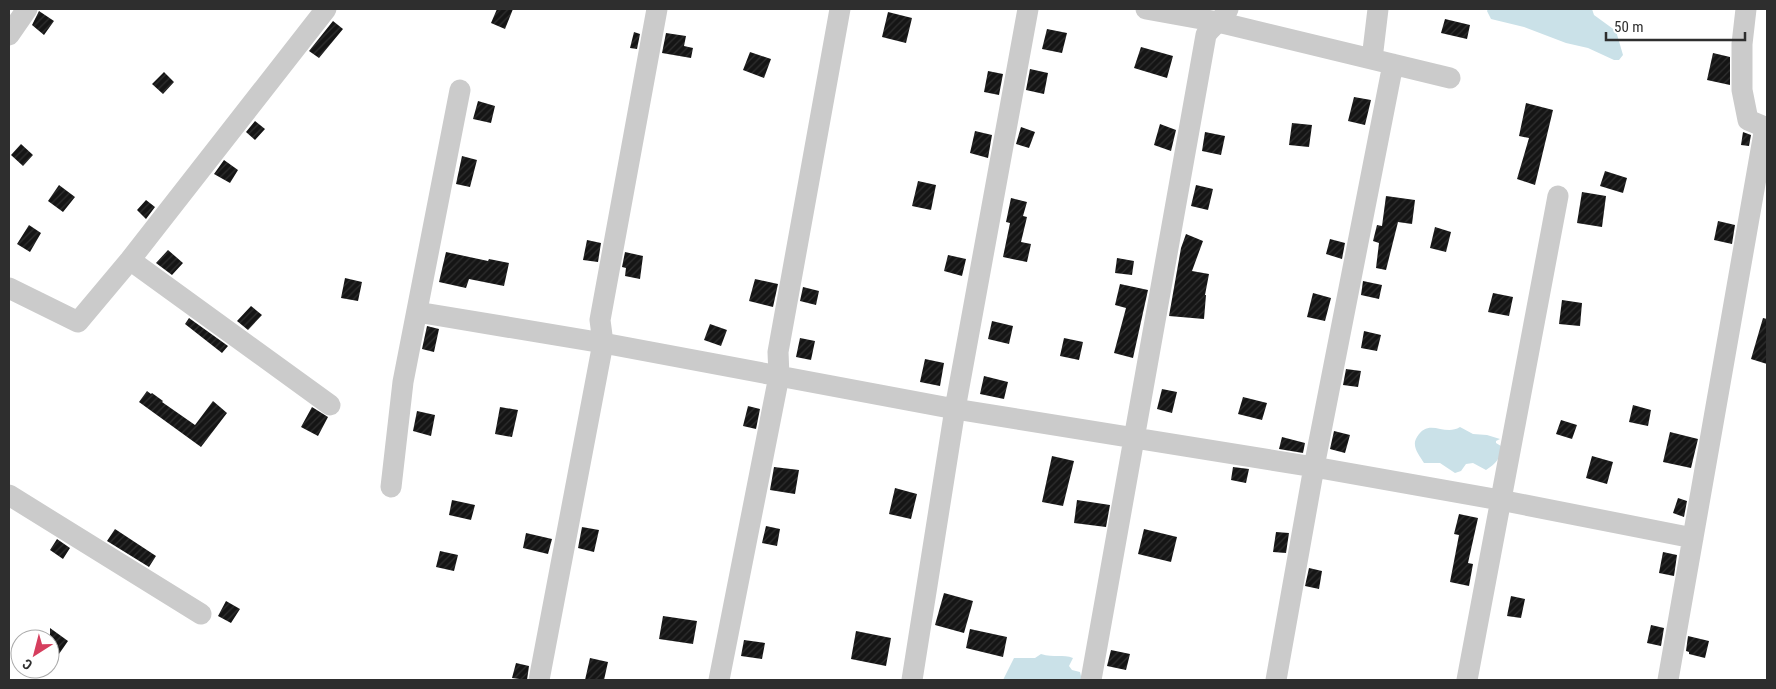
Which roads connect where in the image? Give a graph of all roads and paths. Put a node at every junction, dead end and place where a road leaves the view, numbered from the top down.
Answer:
1 (27, 9) edge
2 (326, 9) edge
3 (656, 9) edge
4 (840, 9) edge
5 (1028, 9) edge
6 (1146, 9) edge
7 (1378, 9) edge
8 (1746, 9) edge
9 (1223, 16) edge
10 (9, 34) edge
11 (1372, 59) junction
12 (1393, 64) junction
13 (1450, 78) dead end
14 (460, 90) dead end
15 (1766, 127) edge
16 (1558, 196) dead end
17 (130, 260) junction
18 (9, 288) edge
19 (417, 312) junction
20 (603, 343) junction
21 (779, 376) junction
22 (330, 405) dead end
23 (955, 408) junction
24 (1133, 437) junction
25 (1314, 467) junction
26 (391, 487) dead end
27 (9, 495) edge
28 (1500, 500) junction
29 (1693, 538) junction
30 (201, 614) dead end
31 (540, 680) edge
32 (719, 680) edge
33 (912, 680) edge
34 (1091, 680) edge
35 (1276, 680) edge
36 (1467, 680) edge
37 (1668, 680) edge

1 - 10 lane
2 - 17 lane
3 - 20 lane
4 - 21 lane
5 - 23 lane
6 - 9 lane
7 - 11 lane
8 - 15 lane
9 - 11 lane
9 - 24 lane
11 - 12 lane
12 - 13 lane
12 - 25 lane
14 - 19 lane
15 - 29 lane
16 - 28 lane
17 - 18 lane
17 - 22 lane
19 - 20 lane
19 - 26 lane
20 - 21 lane
20 - 31 lane
21 - 23 lane
21 - 32 lane
23 - 24 lane
23 - 33 lane
24 - 25 lane
24 - 34 lane
25 - 28 lane
25 - 35 lane
27 - 30 lane
28 - 29 lane
28 - 36 lane
29 - 37 lane

